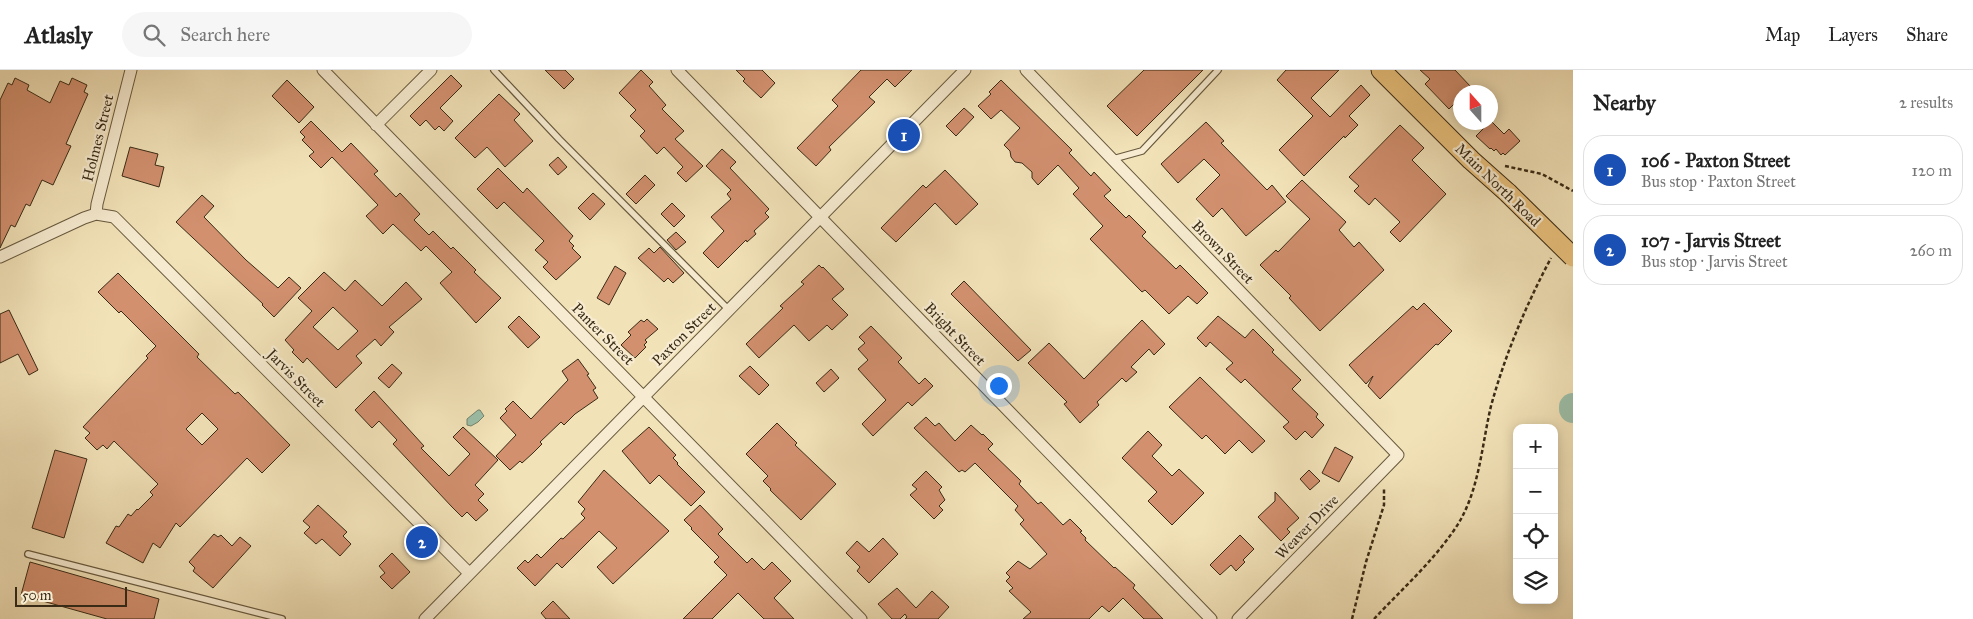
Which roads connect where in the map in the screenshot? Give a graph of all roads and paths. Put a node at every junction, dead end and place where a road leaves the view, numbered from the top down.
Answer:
1 (323, 70) edge
2 (431, 70) edge
3 (494, 70) edge
4 (677, 70) edge
5 (965, 70) edge
6 (1026, 70) edge
7 (1218, 70) edge
8 (1381, 70) edge
9 (127, 71) edge
10 (376, 125) junction
11 (1113, 160) junction
12 (1497, 165) dead end
13 (1573, 191) edge
14 (96, 214) junction
15 (821, 217) junction
16 (0, 256) edge
17 (1573, 257) edge
18 (1551, 258) dead end
19 (729, 310) junction
20 (644, 396) junction
21 (1398, 455) joint
22 (1380, 474) junction
23 (28, 554) dead end
24 (469, 573) junction
25 (282, 619) edge
26 (425, 619) edge
27 (860, 619) edge
28 (1211, 619) edge
29 (1238, 619) edge
30 (1352, 619) edge
31 (1374, 619) edge

1 - 10 street, Panter Street
2 - 10 street
3 - 19 lane
4 - 15 street, Bright Street
5 - 15 street, Paxton Street
6 - 11 street, Brown Street
7 - 11 lane
8 - 17 main road, Main North Road, bridge
9 - 14 street, Holmes Street
10 - 20 street, Panter Street
11 - 21 street, Brown Street
12 - 13 path
14 - 16 street
14 - 24 street, Jarvis Street
15 - 19 street, Paxton Street
15 - 28 street, Bright Street
18 - 31 path
19 - 20 street, Paxton Street
20 - 24 street, Paxton Street
20 - 27 street, Panter Street
21 - 22 street, Weaver Drive
22 - 29 street, Weaver Drive
22 - 30 path
23 - 25 lane
24 - 26 street, Paxton Street

